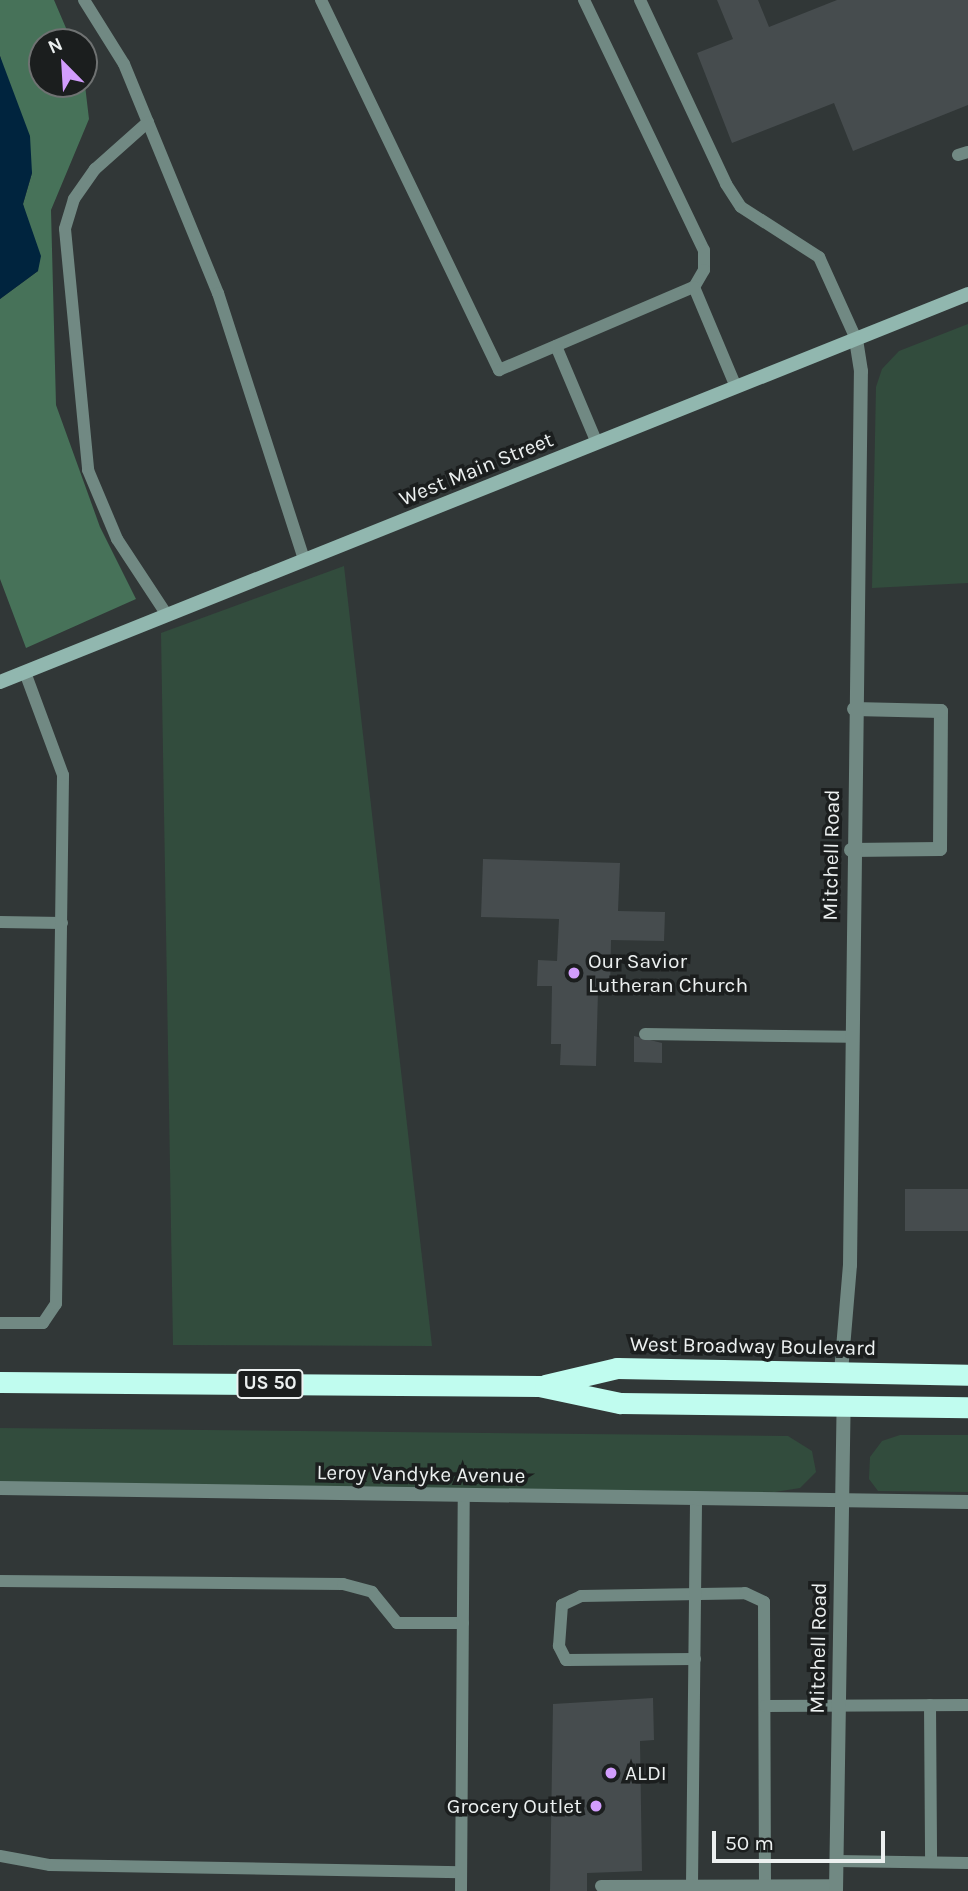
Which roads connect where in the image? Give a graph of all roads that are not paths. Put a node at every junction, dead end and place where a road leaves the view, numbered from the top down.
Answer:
1 (84, 0) edge
2 (321, 0) edge
3 (584, 0) edge
4 (640, 0) edge
5 (148, 122) junction
6 (694, 287) junction
7 (968, 294) edge
8 (856, 339) junction
9 (556, 346) junction
10 (736, 387) junction
11 (597, 443) junction
12 (304, 560) junction
13 (167, 615) junction
14 (25, 672) junction
15 (0, 682) edge
16 (854, 709) junction
17 (851, 850) junction
18 (0, 922) edge
19 (62, 923) junction
20 (645, 1034) dead end
21 (850, 1037) junction
22 (0, 1323) edge
23 (841, 1372) junction
24 (968, 1375) edge
25 (0, 1382) edge
26 (539, 1386) junction
27 (844, 1405) junction
28 (968, 1408) edge
29 (0, 1488) edge
30 (464, 1496) junction
31 (696, 1499) junction
32 (841, 1502) junction
33 (968, 1502) edge
34 (0, 1581) edge
35 (695, 1594) junction
36 (463, 1623) junction
37 (695, 1660) junction
38 (838, 1704) junction
39 (930, 1704) junction
40 (968, 1705) edge
41 (765, 1706) junction
42 (0, 1856) edge
43 (837, 1861) junction
44 (931, 1862) junction
45 (968, 1863) edge
46 (461, 1872) junction
47 (765, 1884) junction
48 (692, 1885) junction
49 (601, 1886) dead end
50 (836, 1888) edge
51 (461, 1891) edge

1 - 5 lane
2 - 9 lane
3 - 6 lane
4 - 8 lane
5 - 12 lane
5 - 13 lane
6 - 9 lane
6 - 10 lane
7 - 8 main road, West Main Street
8 - 10 main road, West Main Street
8 - 16 street, Mitchell Road
9 - 11 lane
10 - 11 main road, West Main Street
11 - 12 main road, West Main Street
12 - 13 main road, West Main Street
13 - 14 main road, West Main Street
14 - 15 main road, West Main Street
14 - 19 lane
16 - 17 street, Mitchell Road
16 - 17 street
17 - 21 street, Mitchell Road
18 - 19 lane
19 - 22 lane
20 - 21 lane
21 - 23 street, Mitchell Road
23 - 24 highway, West Broadway Boulevard / US 50
23 - 26 highway, West Broadway Boulevard / US 50
25 - 26 highway, West Broadway Boulevard / US 50
26 - 27 highway, West Broadway Boulevard / US 50
27 - 28 highway, West Broadway Boulevard / US 50
27 - 32 street, Mitchell Road
29 - 30 street, Leroy Vandyke Avenue
30 - 31 street, Leroy Vandyke Avenue
30 - 36 lane
31 - 32 street, Leroy Vandyke Avenue
31 - 35 lane
32 - 33 street, Leroy Vandyke Avenue
32 - 38 street, Mitchell Road
34 - 36 lane
35 - 37 lane
35 - 37 lane
35 - 41 lane
36 - 46 lane
37 - 48 lane
38 - 39 lane
38 - 41 lane
38 - 43 street, Mitchell Road
39 - 40 lane
39 - 44 lane
41 - 47 lane
42 - 46 lane
43 - 44 lane
43 - 50 street, Mitchell Road
44 - 45 lane
46 - 51 lane
47 - 48 lane
47 - 50 lane
48 - 49 lane

